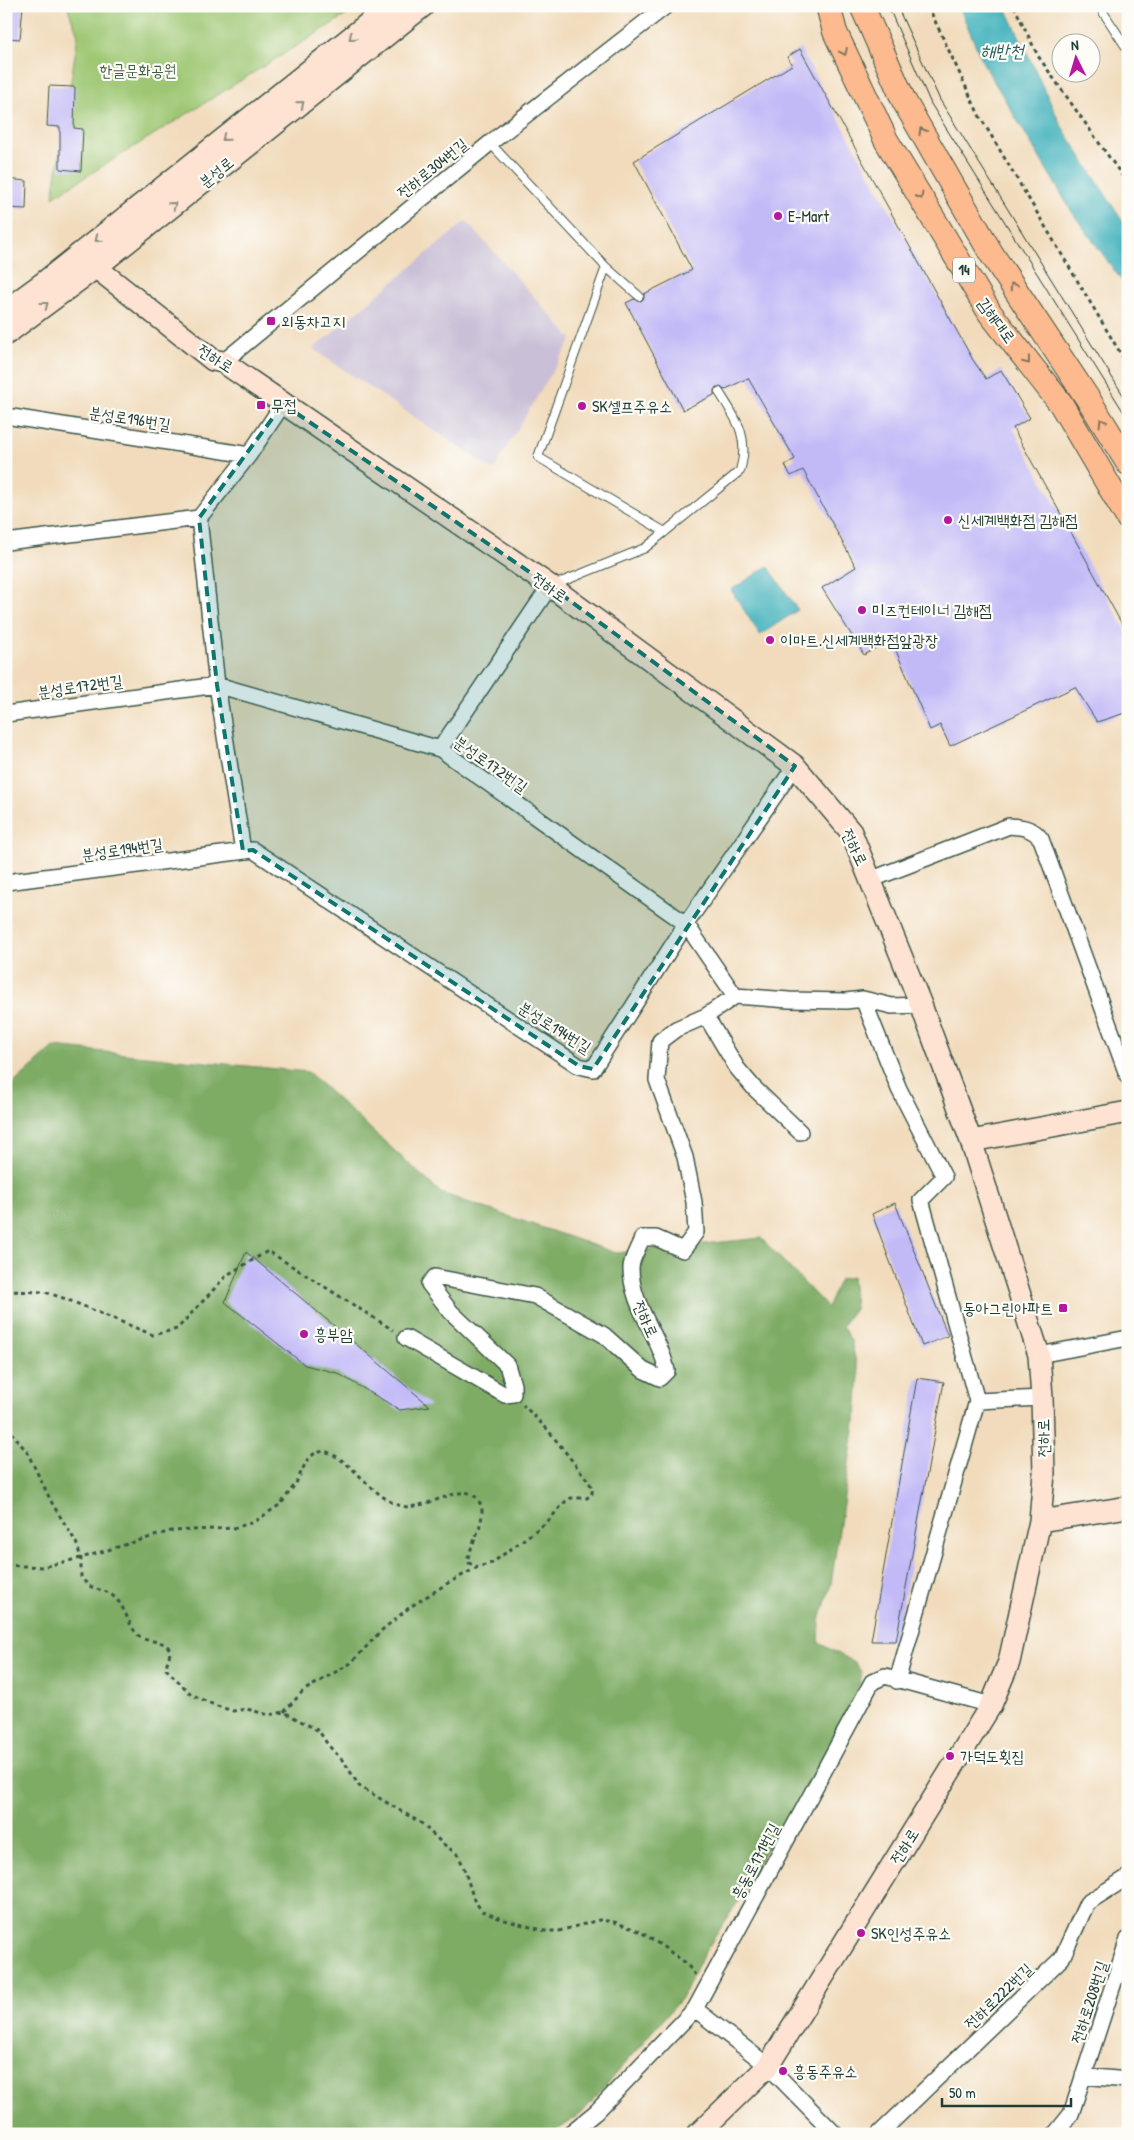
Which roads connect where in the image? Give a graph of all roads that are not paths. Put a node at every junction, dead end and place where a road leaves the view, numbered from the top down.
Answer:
1 (390, 6) edge
2 (423, 6) edge
3 (666, 6) edge
4 (828, 6) edge
5 (862, 6) edge
6 (1099, 6) edge
7 (1128, 50) edge
8 (490, 144) junction
9 (87, 261) junction
10 (606, 267) junction
11 (639, 296) dead end
12 (6, 310) edge
13 (6, 334) edge
14 (223, 362) junction
15 (719, 392) dead end
16 (283, 404) junction
17 (6, 416) edge
18 (249, 455) junction
19 (1128, 463) edge
20 (199, 518) junction
21 (1128, 518) edge
22 (665, 532) junction
23 (6, 542) edge
24 (550, 586) junction
25 (217, 685) junction
26 (6, 714) edge
27 (440, 749) junction
28 (795, 766) junction
29 (243, 851) junction
30 (870, 880) junction
31 (6, 882) edge
32 (686, 924) junction
33 (735, 996) junction
34 (863, 999) junction
35 (921, 1005) junction
36 (706, 1016) junction
37 (1128, 1077) edge
38 (1128, 1112) edge
39 (800, 1132) dead end
40 (971, 1141) junction
41 (406, 1338) road end
42 (1128, 1338) edge
43 (1039, 1355) junction
44 (1042, 1398) junction
45 (977, 1401) junction
46 (1128, 1507) edge
47 (1040, 1521) junction
48 (897, 1681) junction
49 (991, 1705) junction
50 (1128, 1877) edge
51 (1128, 1939) edge
52 (697, 2004) junction
53 (768, 2066) junction
54 (1083, 2076) junction
55 (1128, 2080) edge
56 (568, 2134) edge
57 (698, 2134) edge
58 (835, 2134) edge
59 (879, 2134) edge
60 (1055, 2134) edge

1 -> 9 main road, 분성로
9 -> 2 main road, 분성로
3 - 8 street, 전하로304번길
4 -> 21 main road, 김해대로 / 14
19 -> 5 main road, 김해대로
6 - 7 lane
8 - 10 lane
8 - 14 street, 전하로304번길
9 - 12 main road, 분성로
13 -> 9 main road, 분성로
9 - 14 main road, 전하로
10 - 11 lane
10 - 22 lane
14 - 16 main road, 전하로
15 - 22 lane
16 - 18 street
16 - 24 main road, 전하로
17 - 18 street, 분성로196번길
18 - 20 street
20 - 23 street
20 - 25 street
22 - 24 lane
24 - 27 street
24 - 28 main road, 전하로
25 - 26 street, 분성로172번길
25 - 27 street, 분성로172번길
25 - 29 street
27 - 32 street, 분성로172번길
28 - 30 main road, 전하로
28 - 32 street, 분성로194번길
29 - 31 street, 분성로194번길
29 - 32 street, 분성로194번길
30 - 35 main road, 전하로
30 - 37 street
32 - 33 street
33 - 34 street
33 - 36 street, 전하로
34 - 35 street
34 - 45 street
35 - 40 main road, 전하로
36 - 39 street
36 - 41 street, 전하로
38 - 40 main road
40 - 43 main road, 전하로
42 - 43 street
43 - 44 main road, 전하로
44 - 45 street
44 - 47 main road, 전하로
45 - 48 street
46 - 47 main road
47 - 49 main road, 전하로
48 - 49 street, 흥동로171번길
48 - 52 street, 흥동로171번길
49 - 53 main road, 전하로
50 - 59 street, 전하로222번길
51 - 54 street, 전하로208번길
52 - 53 street
52 - 56 street, 흥동로171번길
53 - 57 main road, 전하로
53 - 58 street
54 - 55 street
54 - 60 street, 전하로208번길

